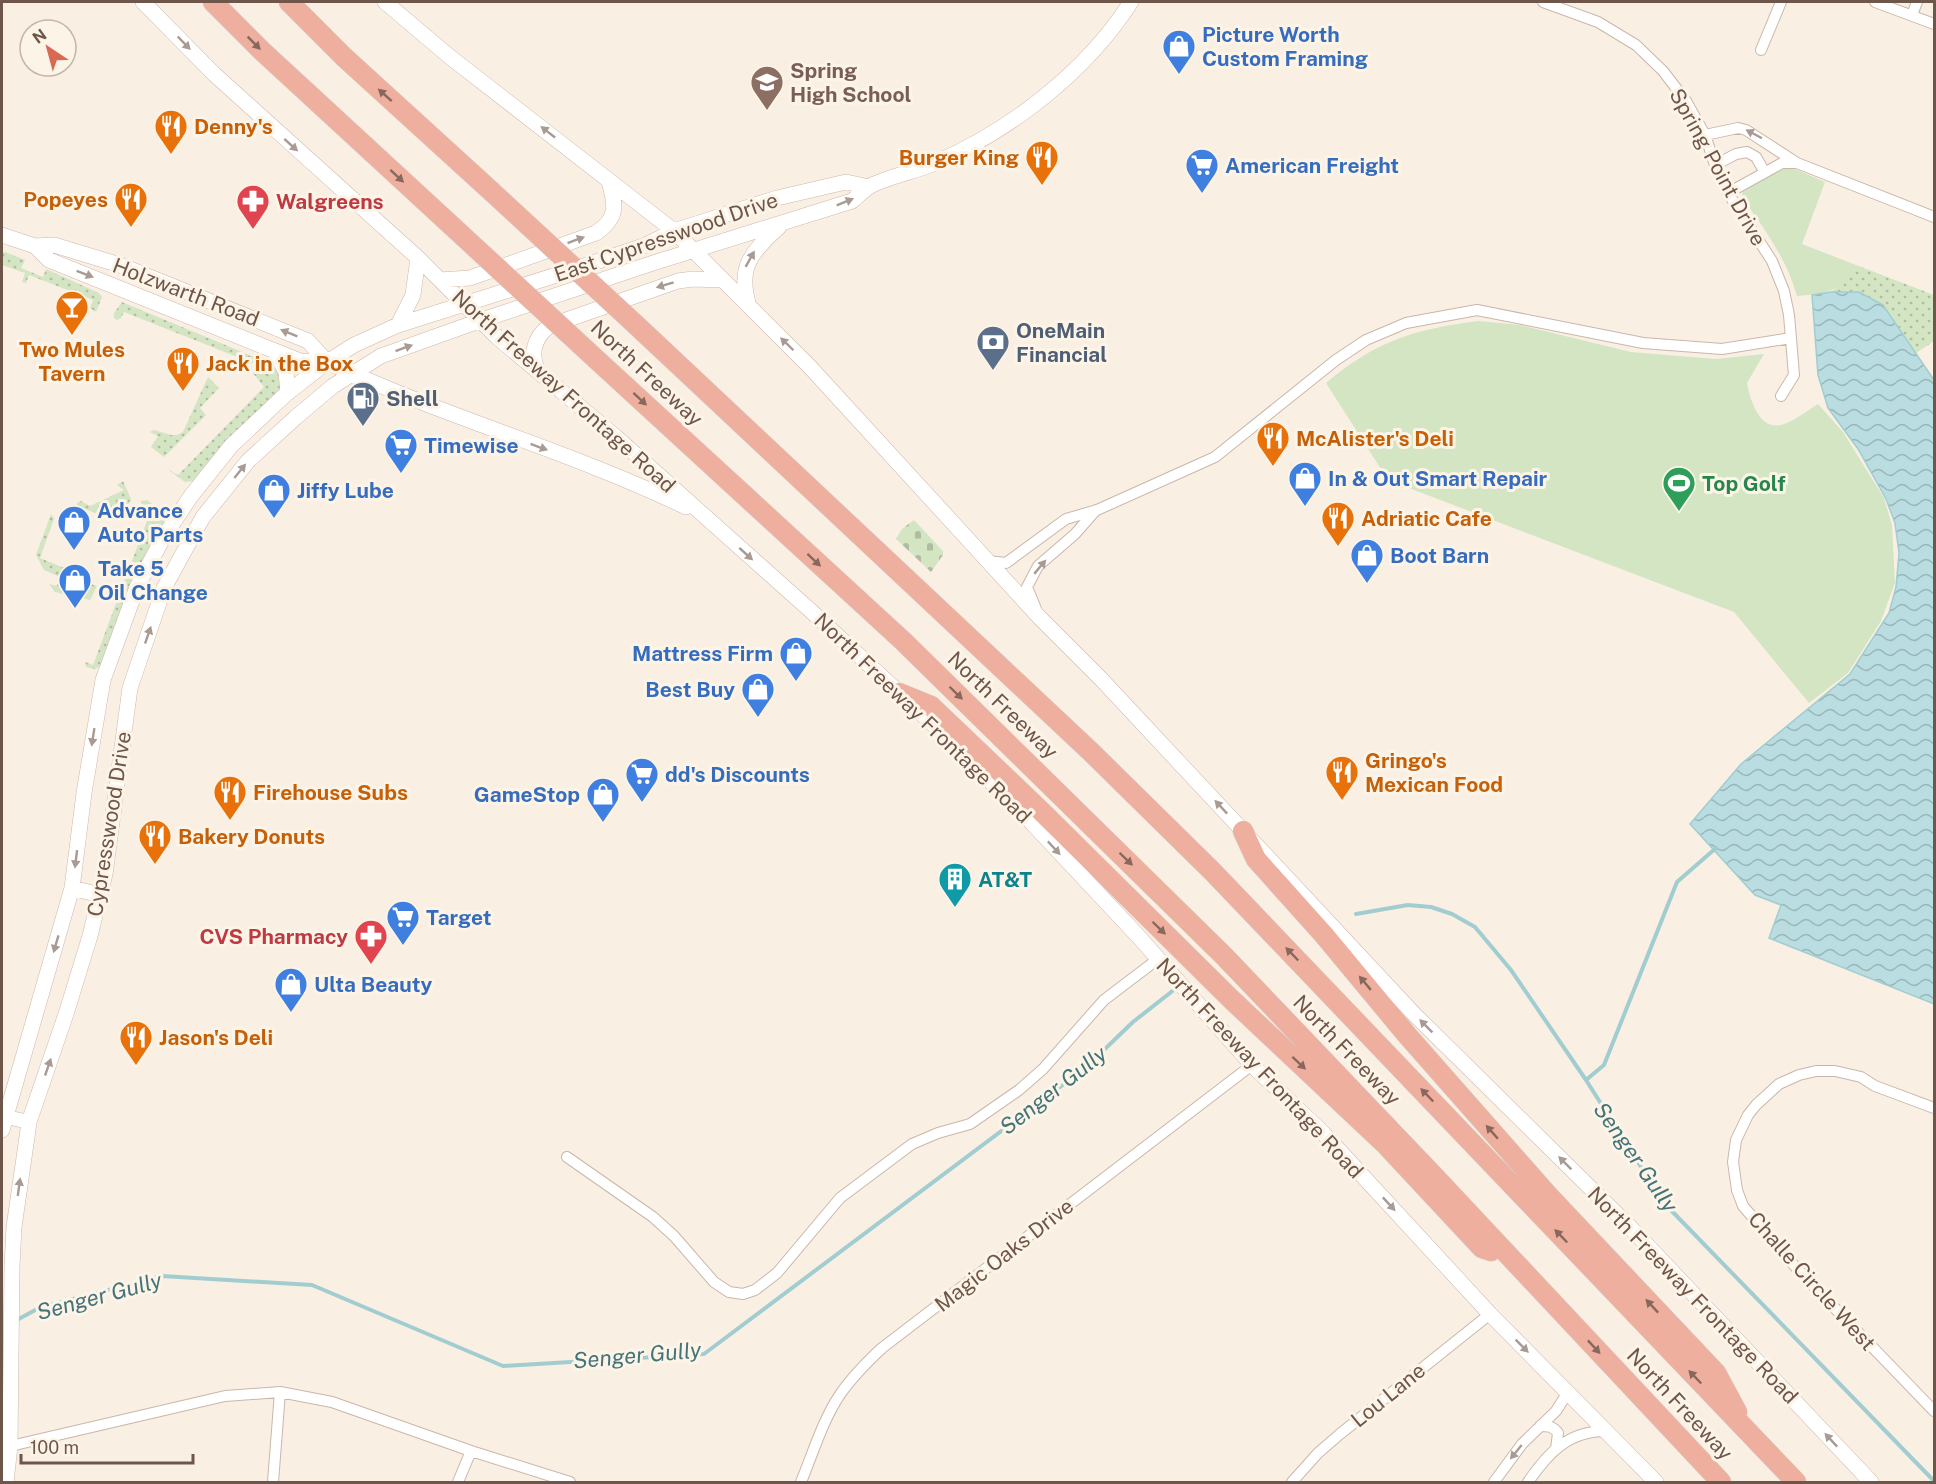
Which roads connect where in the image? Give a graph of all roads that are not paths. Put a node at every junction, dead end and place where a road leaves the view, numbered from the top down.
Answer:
1 (143, 2) edge
2 (213, 2) edge
3 (289, 2) edge
4 (385, 2) edge
5 (1131, 2) edge
6 (1543, 2) edge
7 (1780, 2) edge
8 (1875, 2) edge
9 (1917, 2) edge
10 (1912, 15) junction
11 (1935, 24) edge
12 (1761, 50) dead end
13 (1705, 135) junction
14 (1797, 163) junction
15 (1715, 165) junction
16 (1764, 171) junction
17 (609, 182) junction
18 (869, 187) junction
19 (1728, 193) junction
20 (1935, 217) edge
21 (783, 223) junction
22 (674, 231) junction
23 (2, 235) edge
24 (35, 246) junction
25 (693, 251) junction
26 (418, 258) junction
27 (440, 280) junction
28 (722, 280) junction
29 (465, 304) junction
30 (749, 306) junction
31 (479, 321) junction
32 (398, 326) junction
33 (1791, 338) junction
34 (275, 351) junction
35 (327, 362) junction
36 (539, 373) junction
37 (352, 374) junction
38 (288, 393) junction
39 (1781, 396) dead end
40 (1097, 510) junction
41 (702, 515) junction
42 (987, 561) junction
43 (1040, 618) junction
44 (103, 680) junction
45 (130, 688) junction
46 (899, 693) junction
47 (1243, 831) junction
48 (72, 888) junction
49 (100, 895) junction
50 (1158, 959) junction
51 (1252, 1065) junction
52 (1935, 1108) edge
53 (2, 1121) edge
54 (29, 1122) junction
55 (567, 1157) dead end
56 (8, 1226) edge
57 (1511, 1258) junction
58 (1490, 1314) junction
59 (280, 1392) junction
60 (1568, 1392) junction
61 (1935, 1411) edge
62 (1540, 1426) junction
63 (1606, 1431) junction
64 (1750, 1435) junction
65 (6, 1447) edge
66 (1556, 1449) junction
67 (471, 1451) junction
68 (6, 1482) edge
69 (273, 1482) edge
70 (458, 1482) edge
71 (570, 1482) edge
72 (801, 1482) edge
73 (1292, 1482) edge
74 (1494, 1482) edge
75 (1528, 1482) edge
76 (1656, 1482) edge
77 (1721, 1482) edge
78 (1796, 1482) edge
79 (1871, 1482) edge

1 -> 26 main road, North Freeway Frontage Road
2 -> 57 highway, North Freeway, bridge
64 -> 3 highway, North Freeway, bridge
17 -> 4 main road, North Freeway Frontage Road
5 - 18 main road, East Cypresswood Drive
6 - 13 street, Spring Point Drive
7 - 12 street
8 - 10 street
9 - 10 street
10 - 11 street
14 -> 13 street
13 - 15 street, Spring Point Drive
14 - 16 street
14 - 20 street
15 - 16 street
15 - 19 street, Spring Point Drive
16 - 19 street
17 - 22 main road, North Freeway Frontage Road
27 -> 17 main road
21 -> 18 main road, East Cypresswood Drive
18 - 22 main road, East Cypresswood Drive
19 - 33 street, Spring Point Drive
21 - 25 main road, East Cypresswood Drive
30 -> 21 main road
22 - 25 main road, North Freeway Frontage Road
22 - 29 main road, East Cypresswood Drive
23 - 24 main road, Holzwarth Road
24 -> 34 main road, Holzwarth Road
35 -> 24 main road, Holzwarth Road
25 - 28 main road, North Freeway Frontage Road
25 - 31 main road, East Cypresswood Drive
26 - 27 main road, North Freeway Frontage Road
26 - 32 main road
27 - 29 main road, North Freeway Frontage Road
28 - 30 main road, North Freeway Frontage Road
28 -> 36 main road
29 - 31 main road, North Freeway Frontage Road
29 - 32 main road, Cypresswood Drive
42 -> 30 main road, North Freeway Frontage Road
31 - 36 main road, North Freeway Frontage Road
37 -> 31 main road, Cypresswood Drive
32 - 35 main road, Cypresswood Drive
33 - 39 street, Spring Point Drive
33 - 40 street
34 - 35 main road, Holzwarth Road
34 - 38 main road
35 - 37 main road, Holzwarth Road
35 - 38 main road, Cypresswood Drive
36 - 41 main road, North Freeway Frontage Road
37 -> 41 main road, Holzwarth Road
45 -> 37 main road, Cypresswood Drive
38 - 44 main road, Cypresswood Drive
40 - 42 street
43 -> 40 street
41 -> 46 main road, North Freeway Frontage Road
42 - 43 main road, North Freeway Frontage Road
47 -> 43 main road, North Freeway Frontage Road
44 - 45 main road
44 -> 48 main road, Cypresswood Drive
45 - 49 main road, Cypresswood Drive
46 -> 50 main road, North Freeway Frontage Road
46 -> 57 highway
64 -> 47 highway
79 -> 47 main road, North Freeway Frontage Road
48 - 49 main road
48 -> 53 main road, Cypresswood Drive
54 -> 49 main road, Cypresswood Drive
50 - 51 main road, North Freeway Frontage Road
50 - 55 street
51 -> 58 main road, North Freeway Frontage Road
51 - 72 street, Magic Oaks Drive
52 - 61 street, Challe Circle West
53 - 54 street
56 -> 54 main road, Cypresswood Drive
56 - 65 main road, Cypresswood Drive
57 -> 77 highway, North Freeway
58 -> 60 main road, North Freeway Frontage Road
58 - 73 street, Lou Lane
59 - 65 street
59 - 67 street
59 - 69 street
60 - 62 street
60 - 63 main road, North Freeway Frontage Road
62 - 66 street
62 -> 74 street
63 - 66 street
63 - 76 main road, North Freeway Frontage Road
64 - 78 highway, North Freeway
65 - 68 main road, Cypresswood Drive
66 - 75 street
67 - 70 street
67 - 71 street

